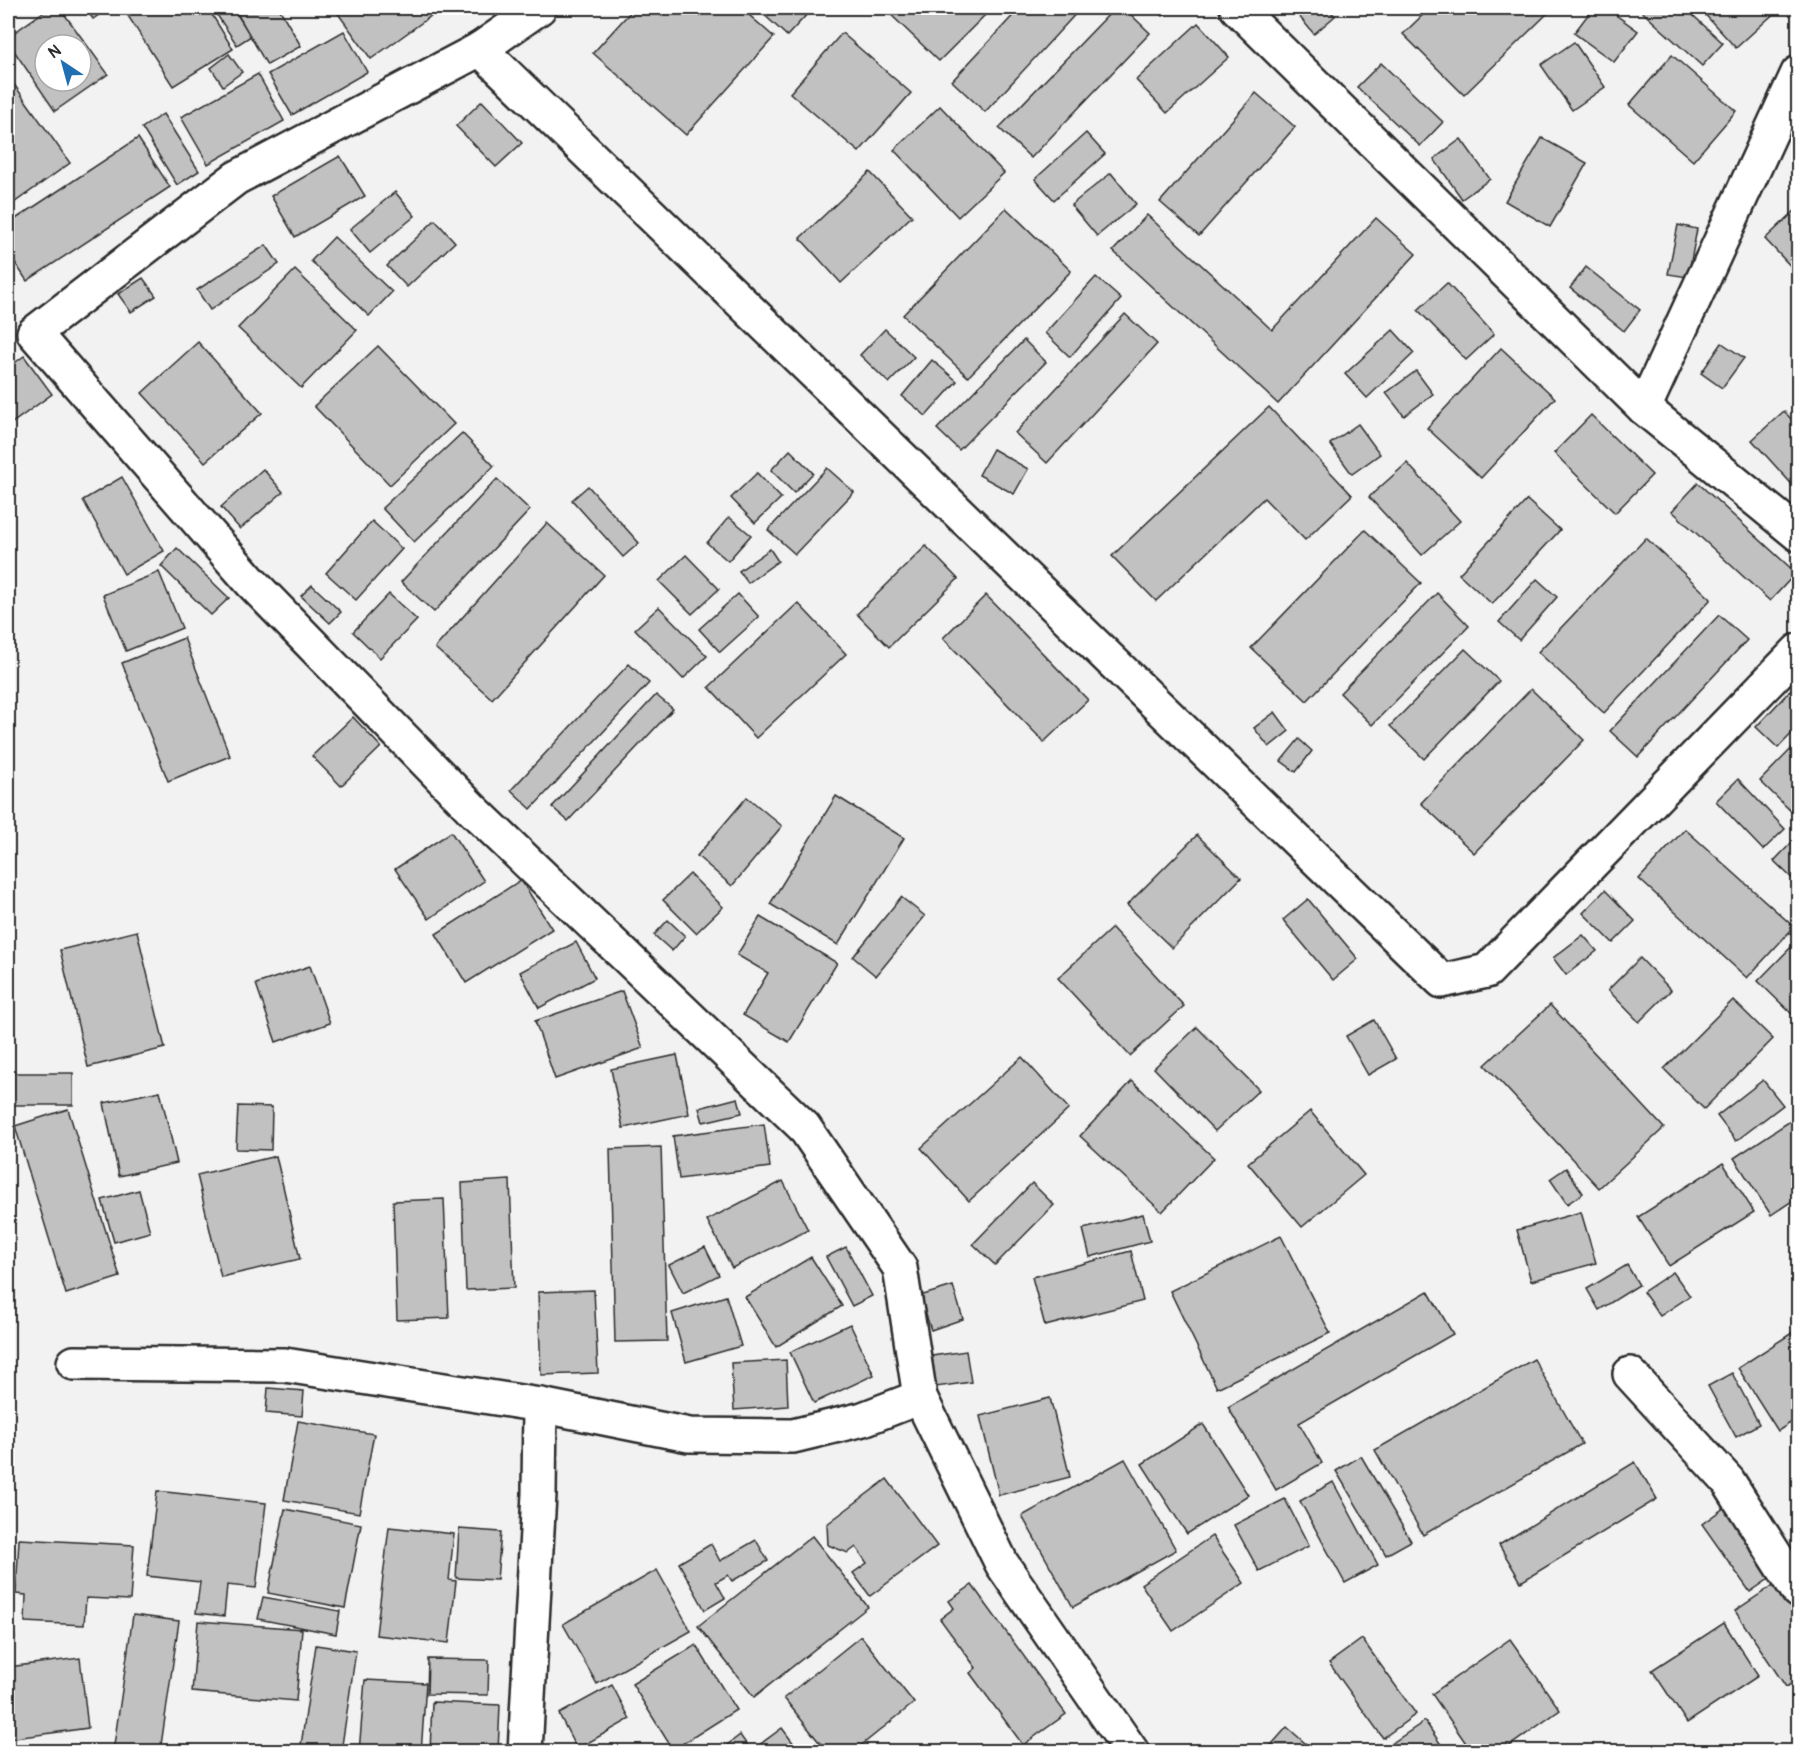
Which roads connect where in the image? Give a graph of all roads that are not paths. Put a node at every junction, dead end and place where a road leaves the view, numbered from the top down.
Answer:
1 (539, 8) edge
2 (1237, 8) edge
3 (480, 49) junction
4 (1798, 73) edge
5 (1644, 408) junction
6 (1798, 534) edge
7 (1798, 651) edge
8 (74, 1363) dead end
9 (1630, 1374) dead end
10 (920, 1397) junction
11 (540, 1405) junction
12 (1798, 1592) edge
13 (525, 1752) edge
14 (1132, 1752) edge

1 - 3 street
2 - 5 street
3 - 7 street
3 - 10 street
4 - 5 street
5 - 6 street
8 - 11 street
9 - 12 street
10 - 11 street
10 - 14 street
11 - 13 street

